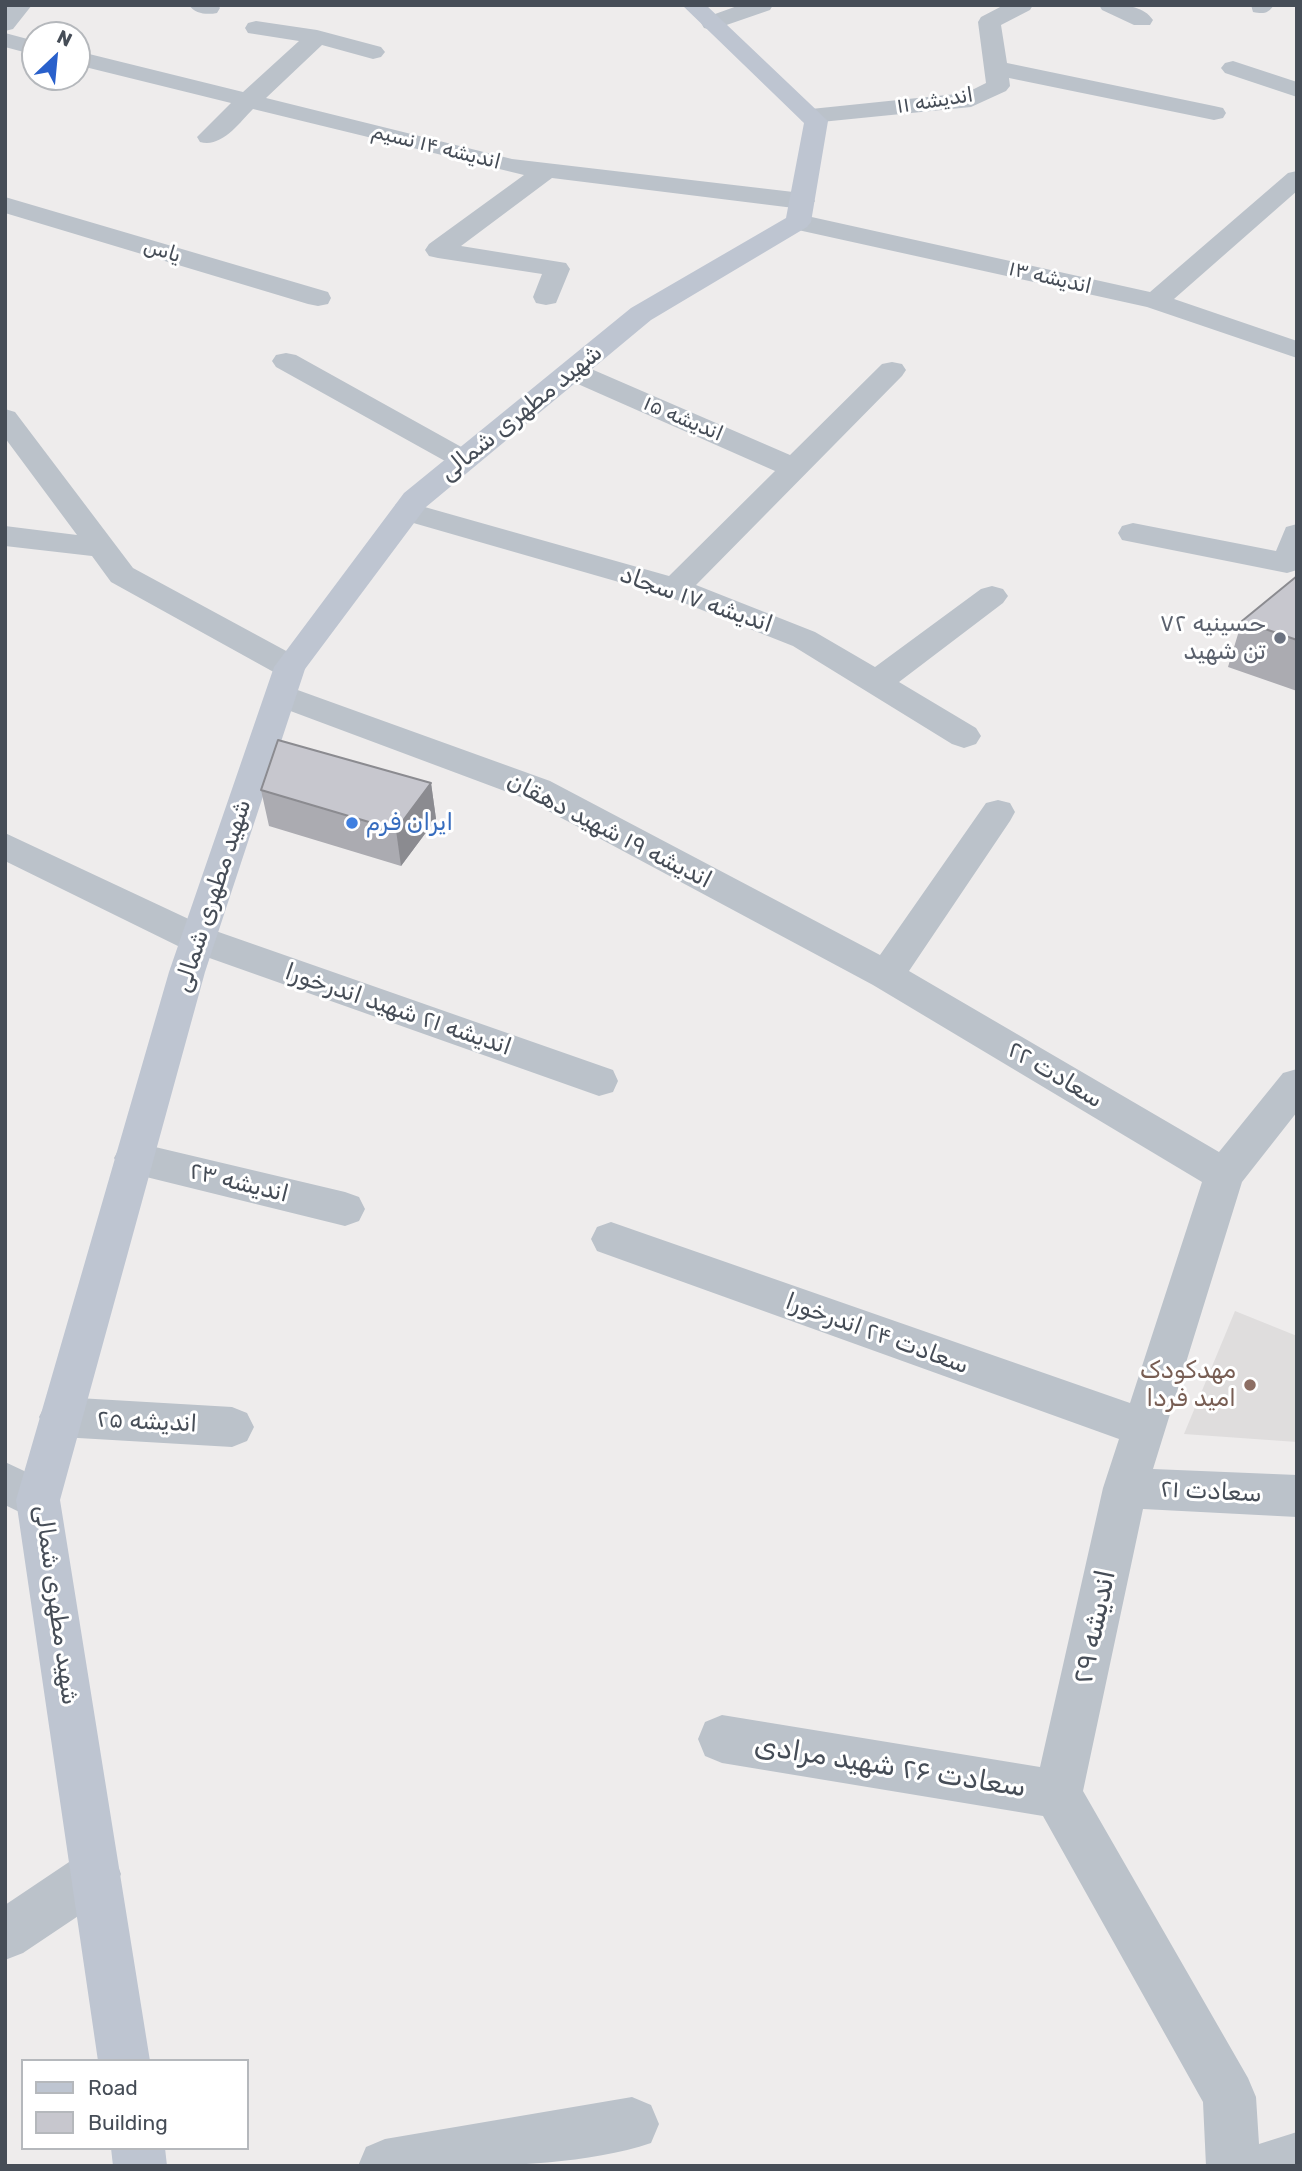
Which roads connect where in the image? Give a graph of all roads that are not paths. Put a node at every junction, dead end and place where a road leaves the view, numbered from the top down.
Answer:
1 (21, 5) edge
2 (762, 5) edge
3 (1022, 5) edge
4 (1110, 5) edge
5 (703, 14) edge
6 (1142, 20) dead end
7 (5, 24) edge
8 (256, 28) dead end
9 (317, 37) junction
10 (373, 52) dead end
11 (91, 61) edge
12 (995, 68) junction
13 (1233, 68) dead end
14 (1297, 90) edge
15 (250, 101) junction
16 (1214, 114) dead end
17 (811, 116) junction
18 (209, 137) dead end
19 (547, 170) junction
20 (1297, 178) edge
21 (5, 205) edge
22 (800, 211) junction
23 (546, 297) dead end
24 (318, 298) dead end
25 (1154, 301) junction
26 (1297, 351) edge
27 (286, 361) dead end
28 (892, 370) dead end
29 (572, 371) junction
30 (5, 418) edge
31 (464, 460) junction
32 (794, 468) junction
33 (407, 511) junction
34 (1133, 533) dead end
35 (1297, 534) edge
36 (5, 536) edge
37 (102, 548) junction
38 (675, 588) junction
39 (992, 596) dead end
40 (286, 681) junction
41 (876, 682) junction
42 (964, 736) dead end
43 (998, 812) dead end
44 (5, 846) edge
45 (197, 939) junction
46 (886, 975) junction
47 (600, 1081) dead end
48 (1297, 1084) edge
49 (134, 1157) junction
50 (1224, 1175) junction
51 (345, 1209) dead end
52 (611, 1239) dead end
53 (61, 1417) junction
54 (232, 1427) dead end
55 (1144, 1428) junction
56 (1125, 1488) junction
57 (22, 1491) edge
58 (1297, 1496) edge
59 (723, 1739) dead end
60 (1058, 1794) junction
61 (96, 1874) junction
62 (5, 1935) edge
63 (124, 2059) edge
64 (632, 2124) dead end
65 (1297, 2159) edge
66 (385, 2166) edge
67 (1233, 2166) edge
68 (1271, 2166) edge

1 - 7 street
2 - 5 street
3 - 12 street, اندیشه ۱۱
4 - 6 street
5 - 17 main road
8 - 9 street
9 - 10 street
9 - 15 street
11 - 15 street, اندیشه ۱۴ نسیم
12 - 16 street
12 - 17 street, اندیشه ۱۱
13 - 14 street
15 - 18 street
15 - 19 street, اندیشه ۱۴ نسیم
17 - 22 main road
19 - 22 street, اندیشه ۱۴ نسیم
19 - 23 street
20 - 25 street
21 - 24 street, یاس
22 - 25 street, اندیشه ۱۳
22 - 29 main road, شهید مطهری شمالی
25 - 26 street, اندیشه ۱۳
27 - 31 street
28 - 32 street
29 - 31 main road, شهید مطهری شمالی
29 - 32 street, اندیشه ۱۵
30 - 37 street, اندیشه ۱۹ شهید دهقان
31 - 33 main road, شهید مطهری شمالی
32 - 38 street
33 - 38 street, اندیشه ۱۷ سجاد
33 - 40 main road, شهید مطهری شمالی
34 - 35 street
36 - 37 street
37 - 40 street, اندیشه ۱۹ شهید دهقان
38 - 41 street, اندیشه ۱۷ سجاد
39 - 41 street
40 - 45 main road, شهید مطهری شمالی
40 - 46 street, اندیشه ۱۹ شهید دهقان
41 - 42 street, اندیشه ۱۷ سجاد
43 - 46 street
44 - 45 street, اندیشه ۲۱ شهید اندرخورا
45 - 47 street, اندیشه ۲۱ شهید اندرخورا
45 - 49 main road, شهید مطهری شمالی
46 - 50 street, سعادت ۲۲
48 - 50 street, اندیشه ۲۹
49 - 51 street, اندیشه ۲۳
49 - 53 main road, شهید مطهری شمالی
50 - 55 street, اندیشه ۲۹
52 - 55 street, سعادت ۲۴ اندرخورا
53 - 54 street, اندیشه ۲۵
53 - 57 main road, شهید مطهری شمالی
55 - 56 street, اندیشه ۲۹
56 - 58 street, سعادت ۲۱
56 - 60 street, اندیشه ۲۹
57 - 61 main road, شهید مطهری شمالی
59 - 60 street, سعادت ۲۶ شهید مرادی
60 - 67 street
61 - 62 street
61 - 63 main road, شهید مطهری شمالی
64 - 66 street
65 - 68 street

